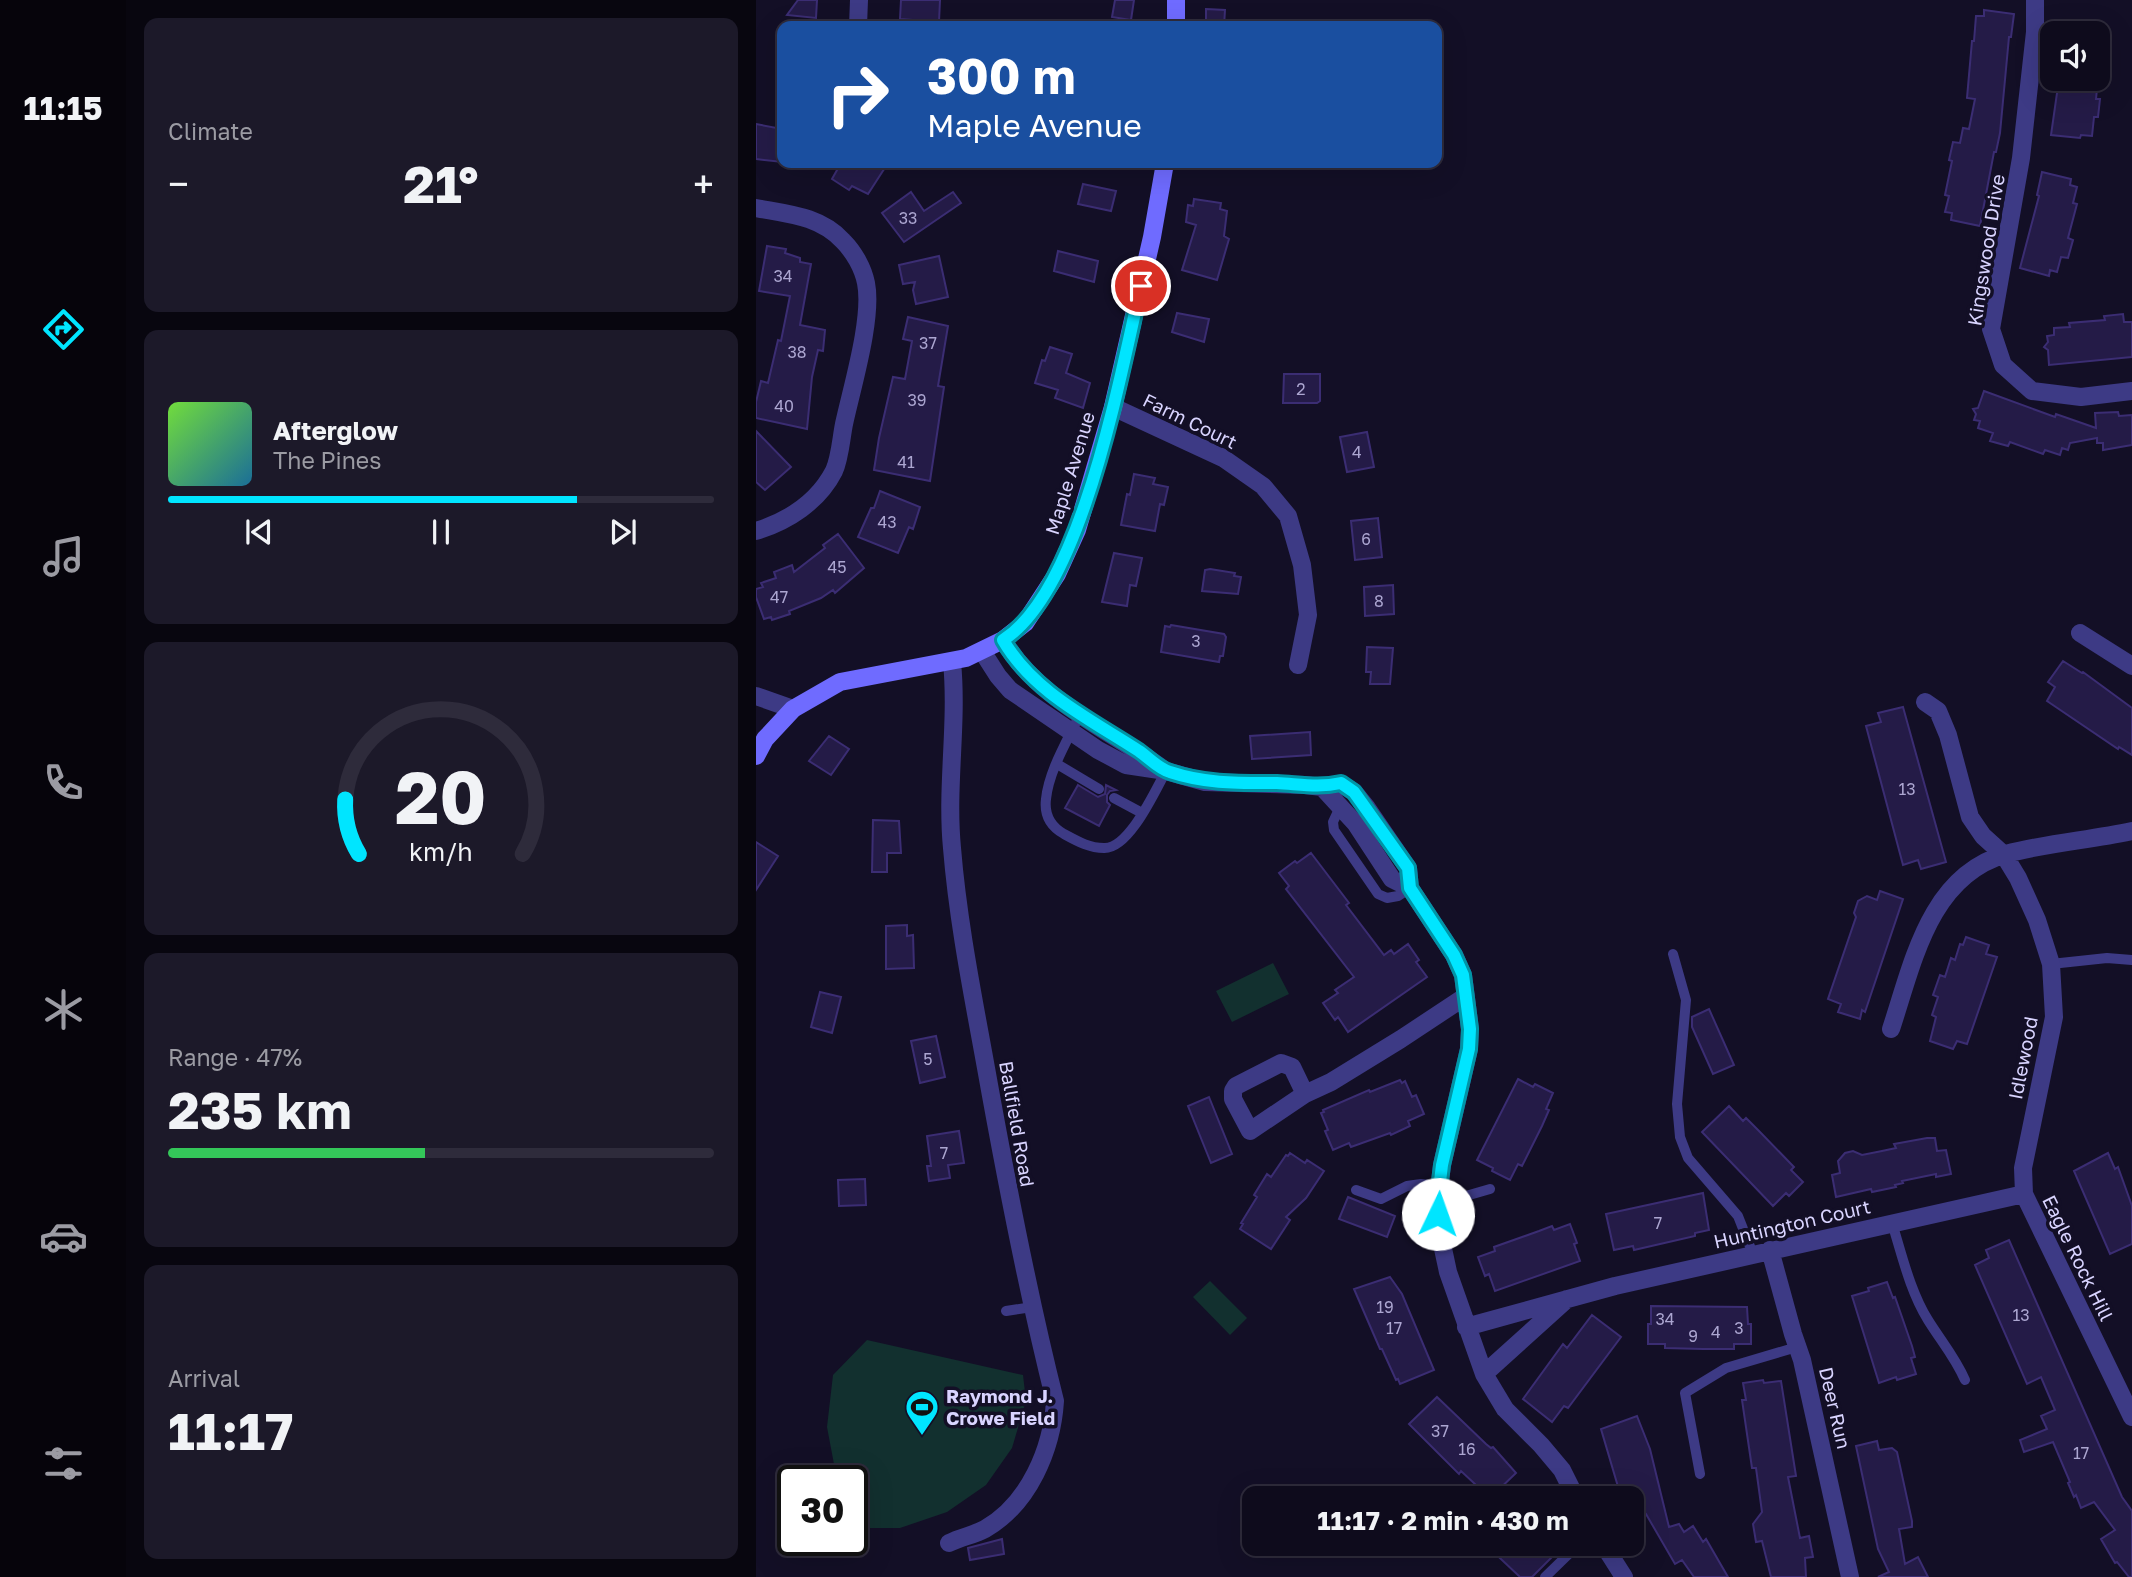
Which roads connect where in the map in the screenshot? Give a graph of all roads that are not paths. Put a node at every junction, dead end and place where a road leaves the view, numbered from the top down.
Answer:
1 (859, 0) edge
2 (1176, 0) edge
3 (2035, 0) edge
4 (858, 21) edge
5 (1176, 21) edge
6 (1164, 168) edge
7 (756, 208) edge
8 (2132, 391) edge
9 (1112, 407) junction
10 (756, 531) edge
11 (2080, 633) dead end
12 (1003, 640) junction
13 (982, 651) junction
14 (951, 663) junction
15 (1298, 665) dead end
16 (2132, 666) edge
17 (756, 696) edge
18 (1925, 702) dead end
19 (793, 709) junction
20 (1080, 714) junction
21 (1072, 732) junction
22 (756, 756) edge
23 (1057, 764) junction
24 (1166, 771) junction
25 (1322, 787) junction
26 (1099, 789) dead end
27 (1114, 798) dead end
28 (1142, 813) junction
29 (2132, 831) edge
30 (2004, 855) junction
31 (1410, 888) junction
32 (1673, 954) dead end
33 (2132, 960) edge
34 (2052, 964) junction
35 (1466, 996) junction
36 (1891, 1029) dead end
37 (1305, 1094) dead end
38 (1490, 1189) dead end
39 (1356, 1190) dead end
40 (1439, 1192) junction
41 (2024, 1194) junction
42 (1892, 1223) junction
43 (1762, 1252) junction
44 (1570, 1297) junction
45 (1032, 1307) junction
46 (1006, 1311) dead end
47 (1466, 1326) junction
48 (1797, 1347) junction
49 (1484, 1374) junction
50 (1965, 1380) dead end
51 (2132, 1417) edge
52 (1700, 1474) dead end
53 (1570, 1486) edge
54 (949, 1543) dead end
55 (1567, 1556) edge
56 (1611, 1556) edge
57 (1545, 1577) edge
58 (1624, 1577) edge
59 (1850, 1577) edge

1 - 4 street
2 - 5 main road
3 - 8 street, Kingswood Drive
6 - 9 main road, Maple Avenue
7 - 10 street
9 - 12 main road, Maple Avenue
9 - 15 street, Farm Court
11 - 16 street
12 - 13 main road, Maple Avenue
12 - 20 street
13 - 14 main road, Maple Avenue
13 - 21 street
14 - 19 main road, Maple Avenue
14 - 45 street, Ballfield Road
17 - 19 street
18 - 30 street, Idlewood
19 - 22 main road, Maple Avenue
20 - 21 lane
20 - 24 street
21 - 23 lane
21 - 24 street
23 - 26 lane
23 - 28 lane
24 - 25 street
24 - 28 lane
25 - 31 street
25 - 31 street
27 - 28 lane
29 - 30 street
30 - 34 street, Idlewood
30 - 36 street
31 - 35 street
32 - 43 lane
33 - 34 lane
34 - 41 street, Idlewood
35 - 37 street
35 - 40 street
38 - 40 lane
39 - 40 lane
40 - 47 street
41 - 42 street, Huntington Court
41 - 51 street, Eagle Rock Hill
42 - 43 street, Huntington Court
42 - 50 lane
43 - 44 street, Huntington Court
43 - 48 street, Deer Run
44 - 47 street, Huntington Court
44 - 49 street, Huntington Court
45 - 46 lane
45 - 54 street, Ballfield Road
47 - 49 street
48 - 52 lane
48 - 59 street, Deer Run
49 - 53 street
55 - 57 lane
56 - 58 street

